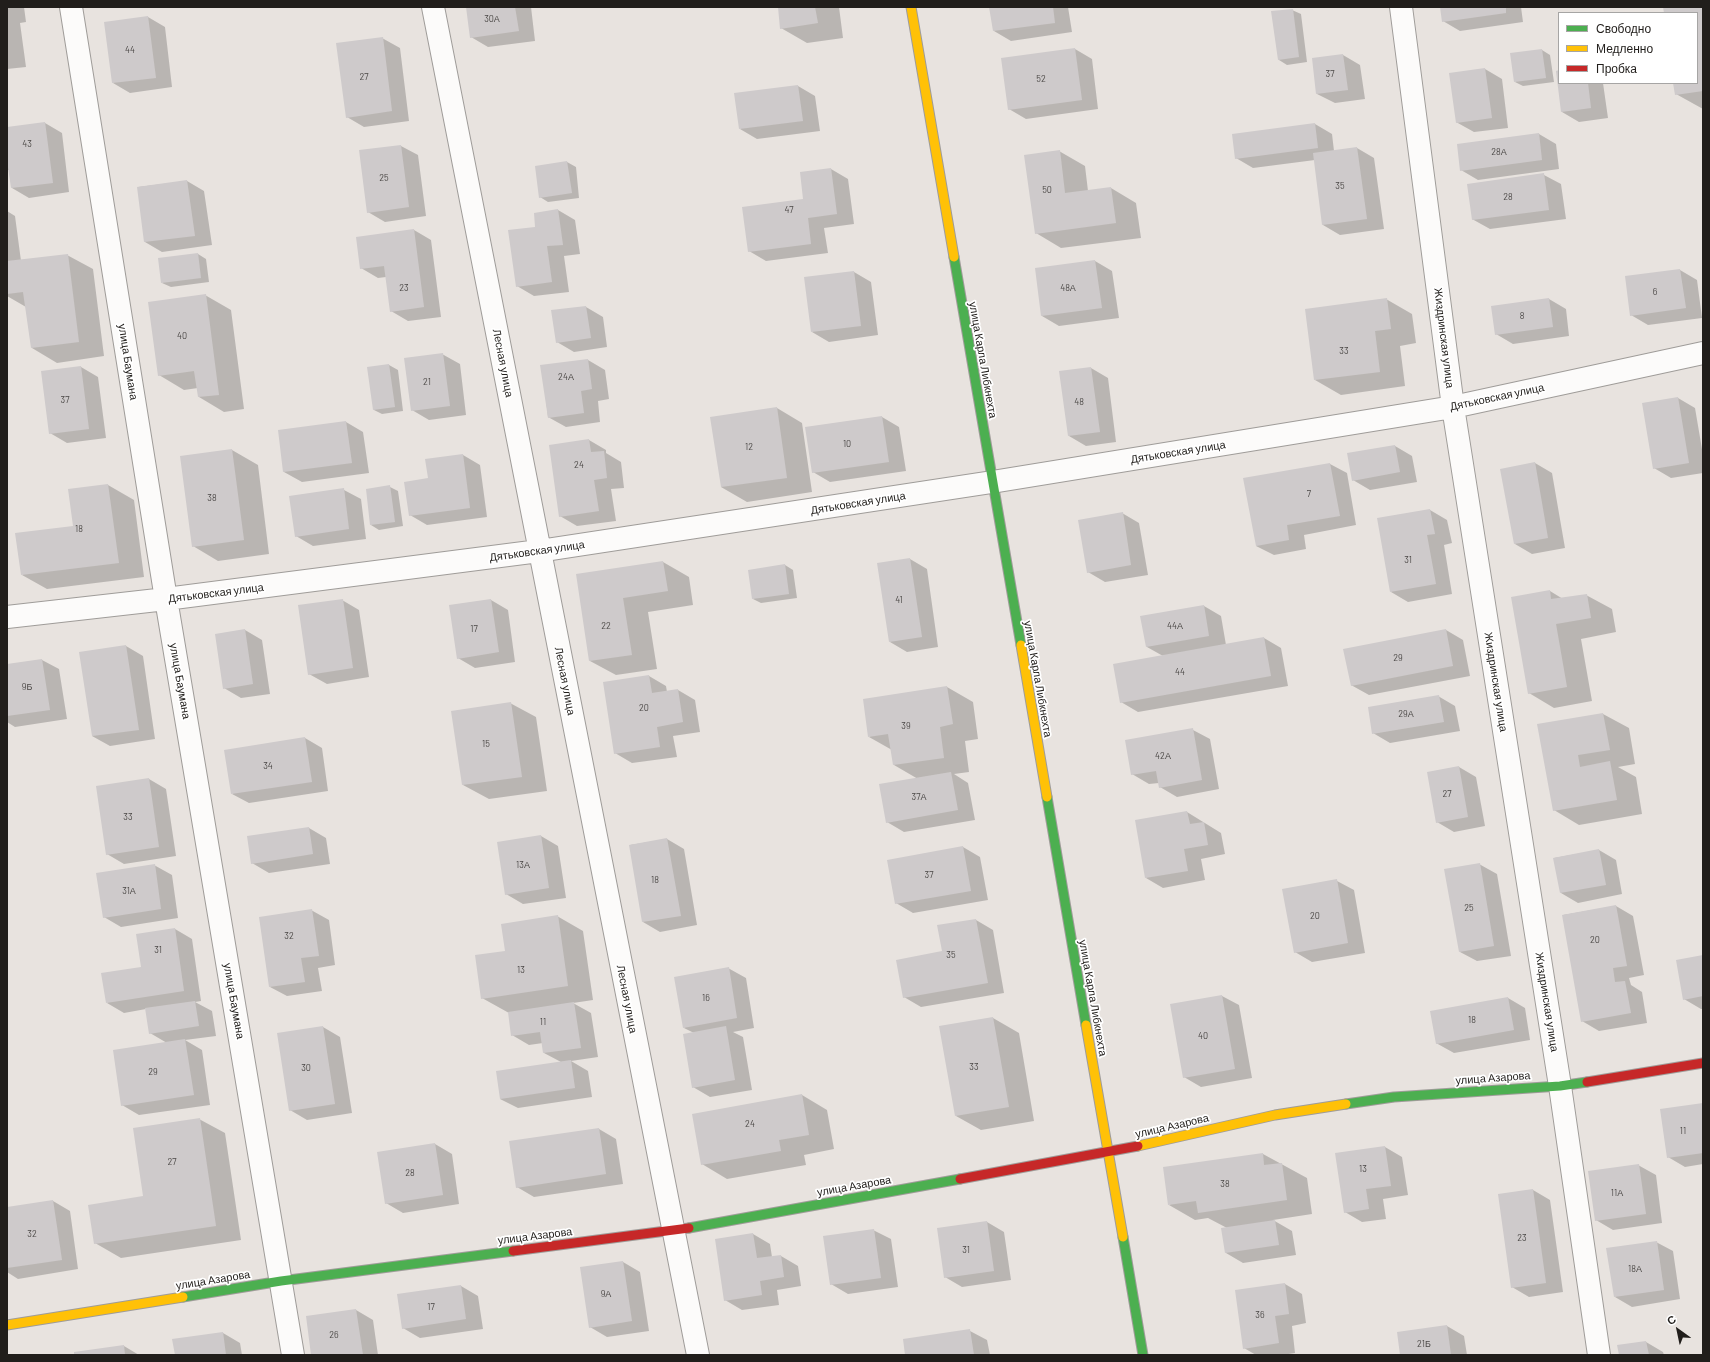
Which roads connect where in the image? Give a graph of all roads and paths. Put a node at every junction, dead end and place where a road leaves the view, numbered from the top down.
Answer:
1 (71, 7) edge
2 (433, 7) edge
3 (911, 7) edge
4 (1401, 7) edge
5 (1703, 353) edge
6 (1453, 407) junction
7 (992, 482) junction
8 (539, 551) junction
9 (166, 599) junction
10 (7, 617) edge
11 (1703, 1063) edge
12 (1560, 1086) junction
13 (1108, 1153) junction
14 (673, 1231) junction
15 (281, 1281) junction
16 (7, 1325) edge
17 (293, 1355) edge
18 (698, 1355) edge
19 (1143, 1355) edge
20 (1599, 1355) edge

1 - 9 street, улица Баумана
2 - 8 street, Лесная улица
3 - 7 street, улица Карла Либкнехта
4 - 6 street, Жиздринская улица
5 - 6 street, Дятьковская улица
6 - 7 street, Дятьковская улица
6 - 12 street, Жиздринская улица
7 - 8 street, Дятьковская улица
7 - 13 street, улица Карла Либкнехта
8 - 9 street, Дятьковская улица
8 - 14 street, Лесная улица
9 - 10 street, Дятьковская улица
9 - 15 street, улица Баумана
11 - 12 street, улица Азарова
12 - 13 street, улица Азарова
12 - 20 street, Жиздринская улица
13 - 14 street, улица Азарова
13 - 19 street, улица Карла Либкнехта
14 - 15 street, улица Азарова
14 - 18 street, Лесная улица
15 - 16 street, улица Азарова
15 - 17 street, улица Баумана

